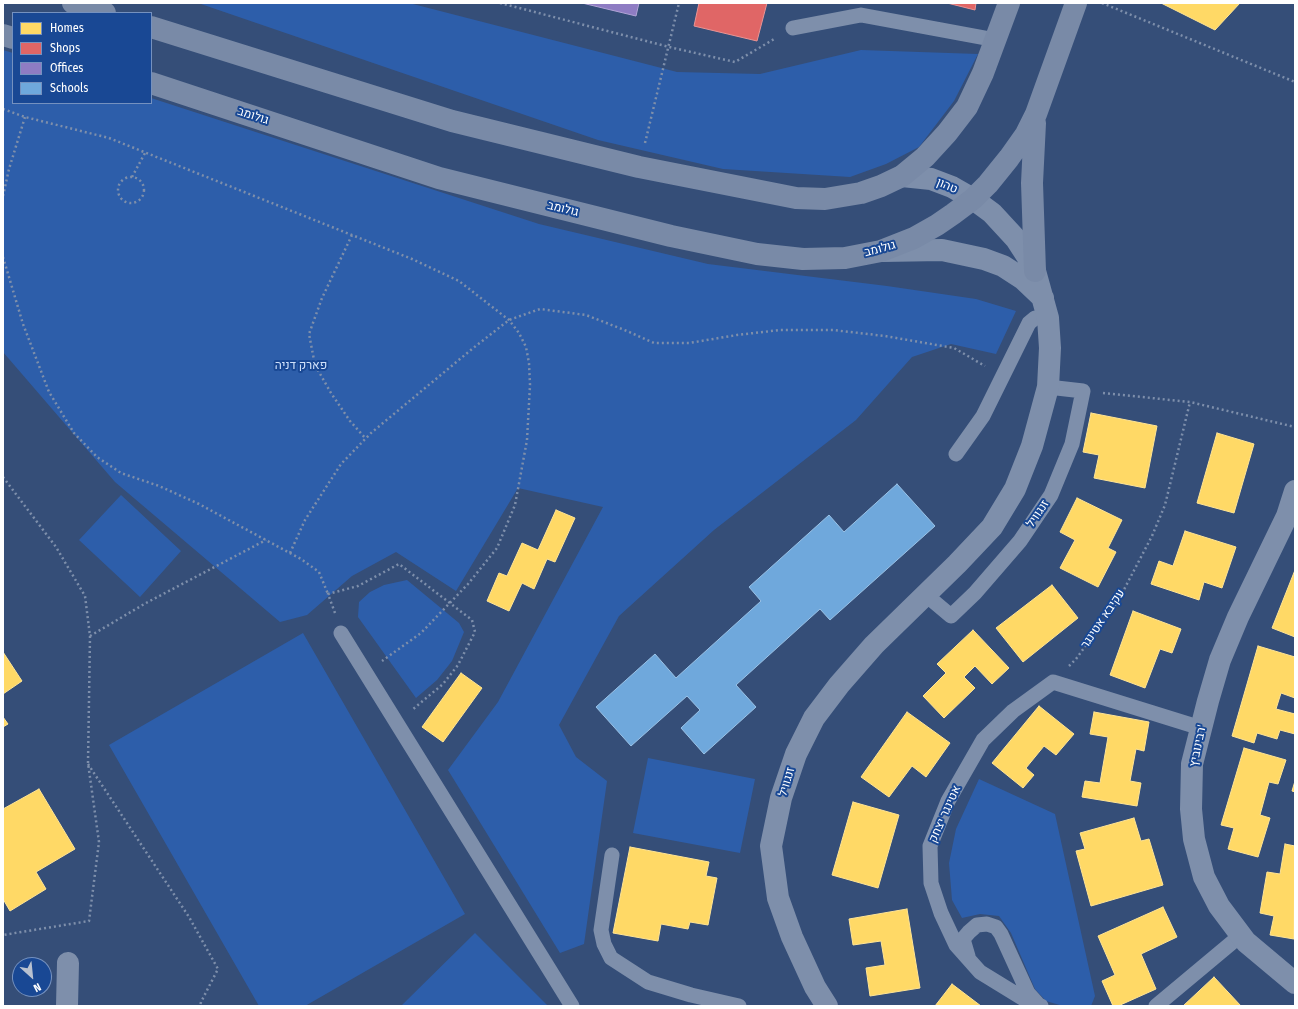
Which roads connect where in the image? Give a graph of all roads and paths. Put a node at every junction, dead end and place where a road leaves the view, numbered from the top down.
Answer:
1 (73, 3) edge
2 (500, 3) edge
3 (679, 3) edge
4 (1009, 3) edge
5 (1076, 3) edge
6 (1102, 3) edge
7 (102, 12) edge
8 (152, 27) edge
9 (793, 28) joint
10 (996, 40) junction
11 (669, 47) junction
12 (1295, 82) edge
13 (152, 83) edge
14 (3, 109) edge
15 (1036, 114) junction
16 (25, 117) junction
17 (145, 153) junction
18 (639, 167) junction
19 (902, 176) junction
20 (132, 177) junction
21 (3, 196) edge
22 (973, 199) junction
23 (352, 235) junction
24 (881, 251) junction
25 (3, 257) edge
26 (1035, 271) junction
27 (1046, 308) junction
28 (509, 320) junction
29 (1003, 377) junction
30 (1048, 388) junction
31 (1083, 391) junction
32 (1190, 402) junction
33 (1295, 427) edge
34 (366, 439) junction
35 (956, 454) dead end
36 (3, 477) edge
37 (1295, 491) edge
38 (266, 540) junction
39 (290, 553) junction
40 (328, 594) junction
41 (926, 595) junction
42 (449, 603) junction
43 (341, 633) joint
44 (90, 636) junction
45 (366, 674) junction
46 (1053, 682) junction
47 (396, 723) junction
48 (1201, 728) junction
49 (88, 763) junction
50 (612, 855) dead end
51 (3, 935) edge
52 (1241, 935) junction
53 (970, 960) junction
54 (68, 962) dead end
55 (1295, 983) edge
56 (67, 1006) edge
57 (200, 1006) edge
58 (572, 1006) edge
59 (739, 1006) edge
60 (827, 1006) edge
61 (1040, 1006) edge
62 (1156, 1006) edge

1 - 7 main road
2 - 11 path
3 - 11 path
4 - 10 main road
5 - 15 main road
6 - 12 path
8 - 18 main road
9 - 10 lane
9 - 11 path
10 - 19 main road
11 - 18 path
13 - 24 main road, גולומב
14 - 16 path
15 - 22 main road
15 - 26 main road
16 - 17 path
16 - 21 path
17 - 20 path
17 - 23 path
18 - 19 main road
19 - 22 street, טהון
20 - 20 path
22 - 24 main road, גולומב
22 - 26 street, זנגוויל
23 - 28 path
23 - 34 path
24 - 27 street
25 - 38 path
26 - 27 street, זנגוויל
27 - 29 lane
27 - 30 street, זנגוויל
28 - 29 path
28 - 34 path
28 - 42 path
29 - 35 lane
30 - 31 lane
30 - 41 street, זנגוויל
31 - 32 path
31 - 41 lane, זנגוויל
32 - 33 path
32 - 46 path, עקיבא אטינגר
34 - 39 path
36 - 44 path
37 - 48 street, רבינוביץ'
38 - 39 path
38 - 44 path
39 - 40 path
40 - 42 path
40 - 43 path
41 - 60 street, זנגוויל
42 - 45 path
42 - 47 path
43 - 45 lane
44 - 49 path
45 - 47 lane
46 - 48 lane
46 - 53 lane, אטינגר יצחק
47 - 58 lane
48 - 52 street, רבינוביץ'
49 - 51 path
49 - 57 path
50 - 59 lane
52 - 55 street, רבינוביץ'
52 - 62 lane
53 - 61 lane, אטינגר יצחק
53 - 61 lane
54 - 56 street

